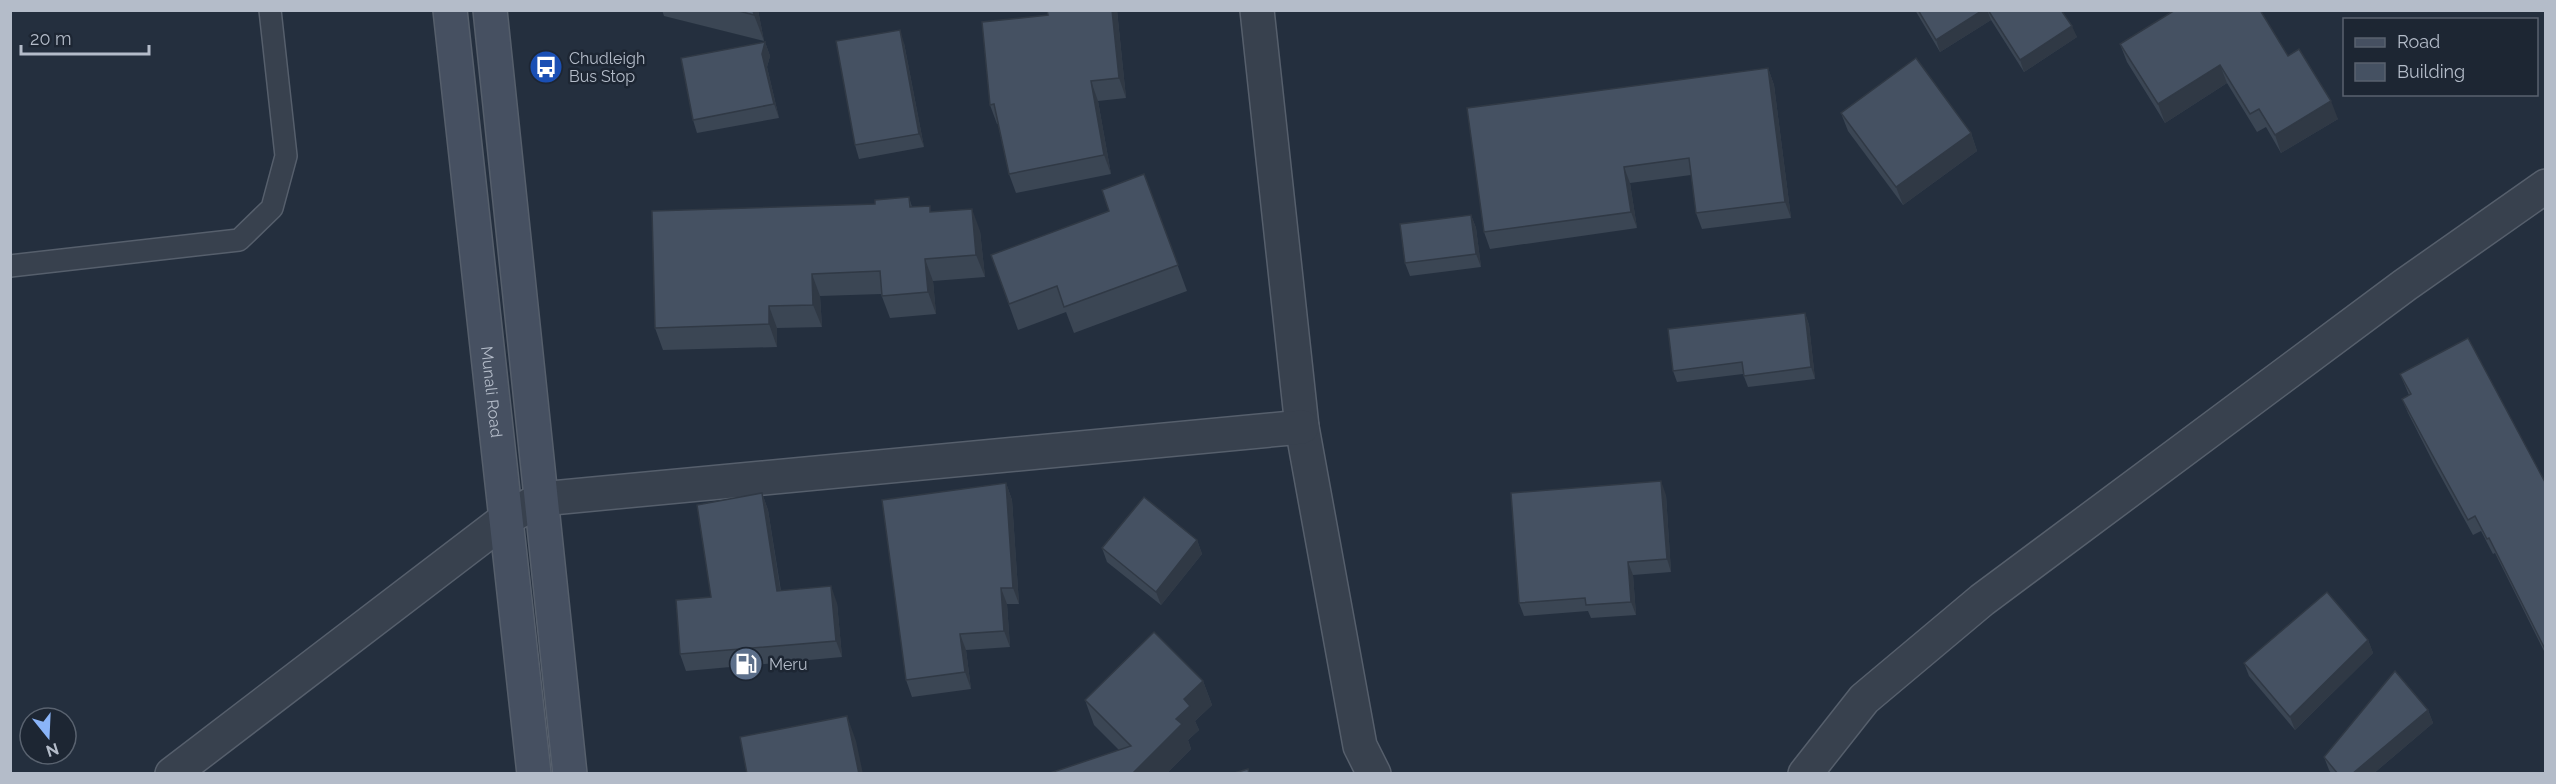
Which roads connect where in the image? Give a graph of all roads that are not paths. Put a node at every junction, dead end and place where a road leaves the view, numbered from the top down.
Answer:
1 (270, 10) edge
2 (450, 10) edge
3 (490, 10) edge
4 (1257, 10) edge
5 (2546, 186) edge
6 (10, 266) edge
7 (1302, 426) junction
8 (541, 499) junction
9 (507, 518) junction
10 (172, 774) edge
11 (534, 774) edge
12 (570, 774) edge
13 (1374, 774) edge
14 (1805, 774) edge

1 - 6 lane
2 - 9 main road, Munali Road
3 - 8 main road
4 - 7 street
5 - 14 street
7 - 8 street
7 - 13 street
8 - 9 street
8 - 12 main road
9 - 10 street
9 - 11 main road, Munali Road

